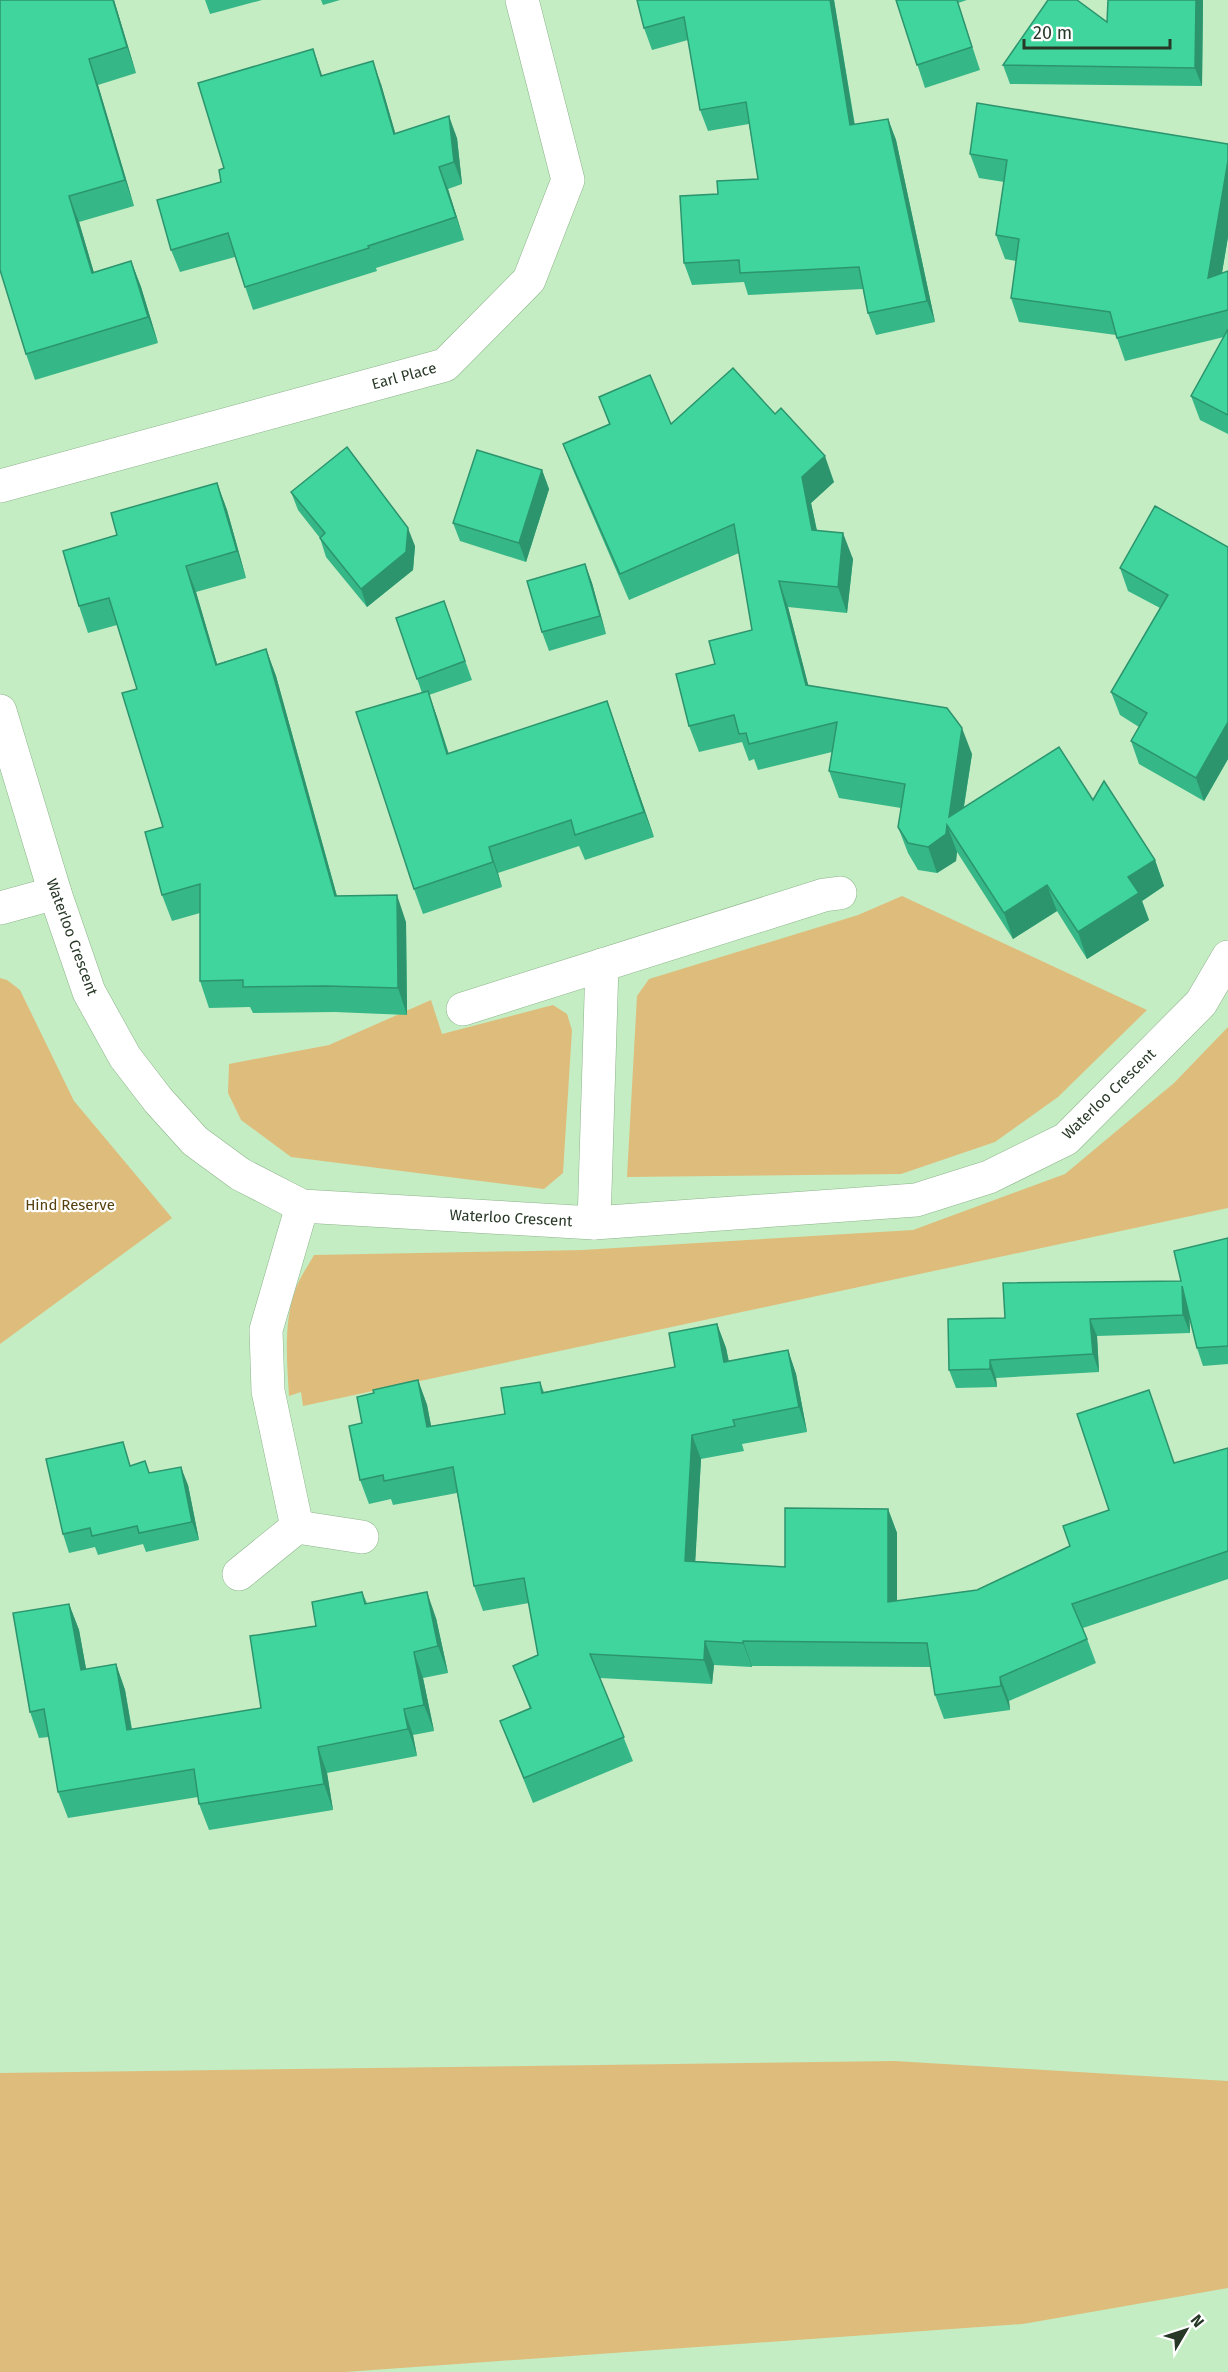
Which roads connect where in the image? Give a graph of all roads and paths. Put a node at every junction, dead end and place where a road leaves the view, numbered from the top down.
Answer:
1 (522, 0) edge
2 (0, 486) edge
3 (0, 711) edge
4 (55, 893) junction
5 (840, 893) dead end
6 (0, 908) edge
7 (1228, 957) edge
8 (602, 965) junction
9 (1218, 998) edge
10 (463, 1009) dead end
11 (302, 1206) junction
12 (594, 1223) junction
13 (297, 1527) junction
14 (362, 1537) dead end
15 (239, 1574) dead end

1 - 2 street, Earl Place
3 - 4 street, Waterloo Crescent
4 - 6 street
4 - 11 street, Waterloo Crescent
5 - 8 street
7 - 9 street, Waterloo Crescent
8 - 10 street
8 - 12 street
9 - 12 street, Waterloo Crescent
11 - 12 street, Waterloo Crescent
11 - 13 street
13 - 14 street
13 - 15 street

